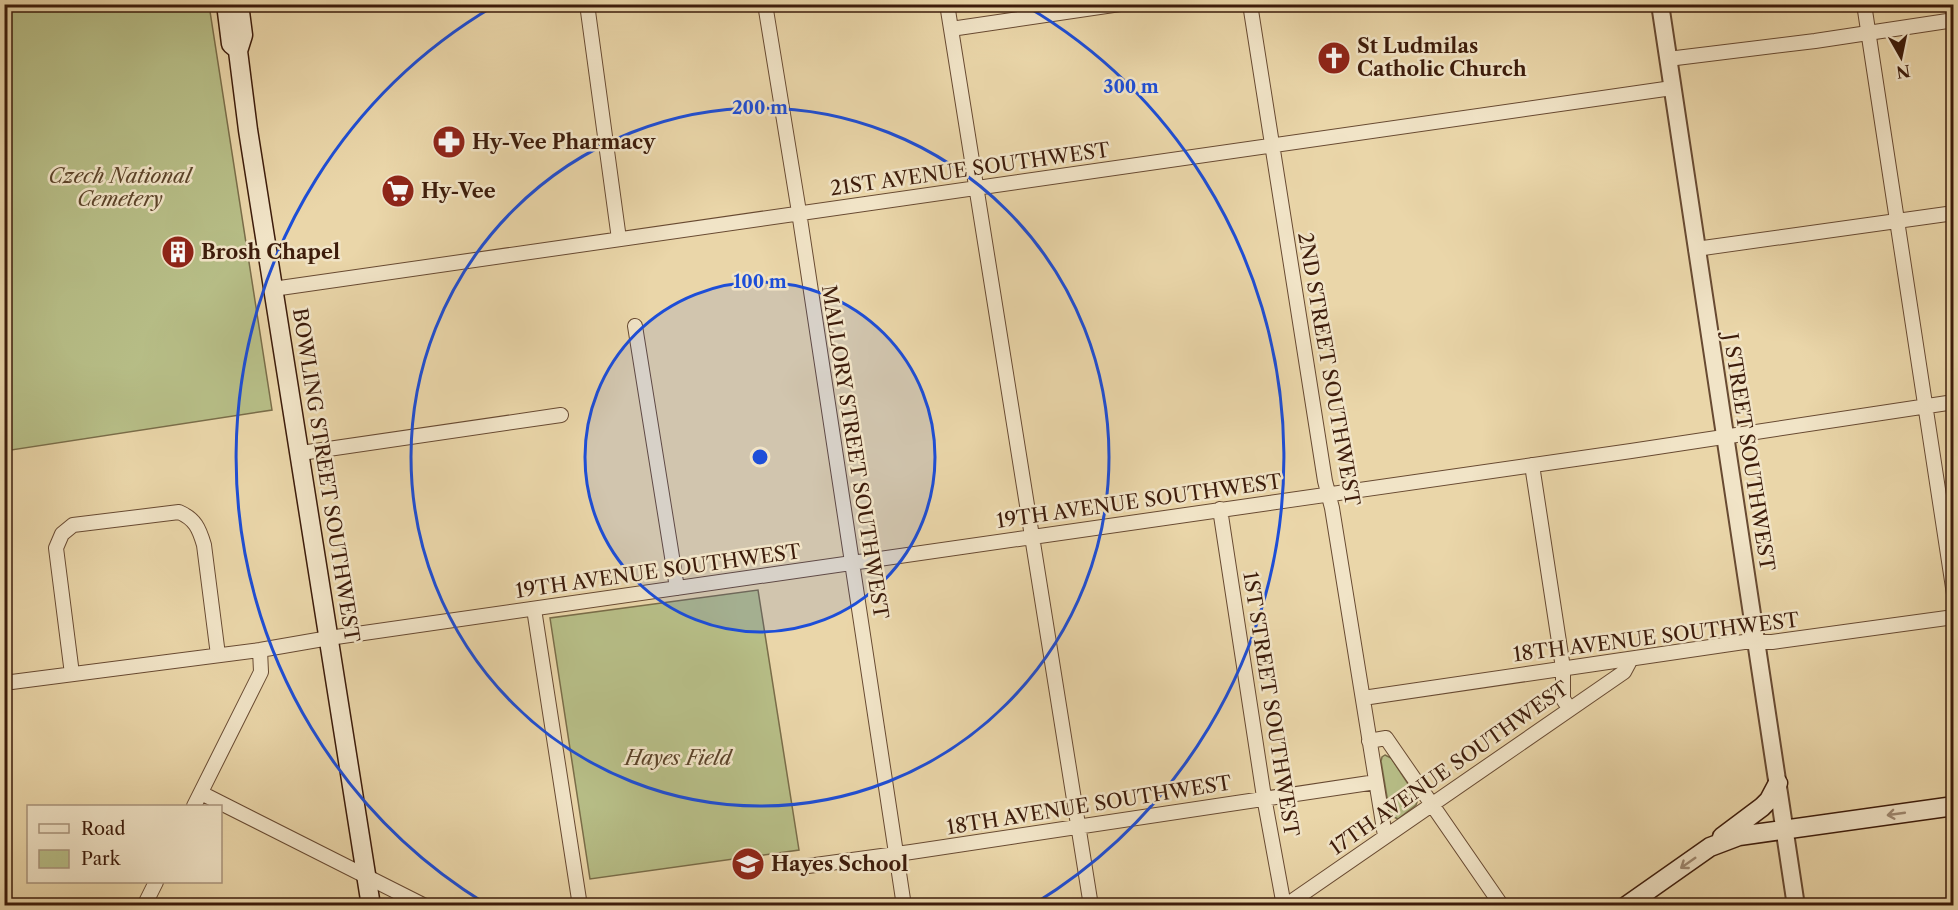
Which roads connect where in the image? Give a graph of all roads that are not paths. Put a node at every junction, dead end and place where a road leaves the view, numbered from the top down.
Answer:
1 (226, 4) edge
2 (239, 4) edge
3 (587, 4) edge
4 (765, 4) edge
5 (947, 4) edge
6 (1120, 4) edge
7 (1250, 4) edge
8 (1660, 4) edge
9 (1864, 4) edge
10 (1953, 20) edge
11 (951, 29) junction
12 (1868, 32) junction
13 (238, 51) junction
14 (1668, 59) junction
15 (1672, 88) junction
16 (1273, 146) junction
17 (976, 188) junction
18 (799, 212) junction
19 (1953, 213) edge
20 (1896, 221) junction
21 (619, 239) junction
22 (1696, 249) junction
23 (273, 289) junction
24 (635, 326) dead end
25 (1953, 402) edge
26 (1924, 406) junction
27 (561, 415) dead end
28 (1725, 436) junction
29 (300, 453) junction
30 (1532, 465) junction
31 (1329, 494) junction
32 (1220, 509) junction
33 (1032, 536) junction
34 (852, 562) junction
35 (677, 588) junction
36 (1953, 594) edge
37 (534, 609) junction
38 (1953, 617) edge
39 (329, 638) junction
40 (1756, 642) junction
41 (260, 650) junction
42 (218, 655) junction
43 (1631, 659) junction
44 (1563, 668) junction
45 (72, 675) junction
46 (4, 683) edge
47 (1363, 698) junction
48 (1569, 708) junction
49 (1369, 741) junction
50 (1376, 782) junction
51 (1778, 783) junction
52 (201, 794) junction
53 (1264, 797) junction
54 (1431, 804) junction
55 (195, 805) edge
56 (1953, 806) edge
57 (1079, 826) junction
58 (1785, 829) junction
59 (1385, 836) junction
60 (1710, 847) junction
61 (896, 855) junction
62 (808, 866) dead end
63 (366, 877) junction
64 (156, 883) edge
65 (144, 906) edge
66 (371, 906) edge
67 (425, 906) edge
68 (580, 906) edge
69 (904, 906) edge
70 (1091, 906) edge
71 (1285, 906) edge
72 (1502, 906) edge
73 (1626, 906) edge
74 (1796, 906) edge

1 - 13 main road, BOWLING STREET SOUTHWEST
2 - 13 main road, BOWLING STREET SOUTHWEST
3 - 21 street
4 - 18 street, MALLORY STREET SOUTHWEST
5 - 11 street
6 - 11 street
7 - 16 street, 2ND STREET SOUTHWEST
8 - 14 street, J STREET SOUTHWEST
9 - 12 street
10 - 12 street
11 - 17 street
12 - 14 street
12 - 20 street
13 - 23 main road, BOWLING STREET SOUTHWEST
14 - 15 street, J STREET SOUTHWEST
15 - 16 street, 21ST AVENUE SOUTHWEST
15 - 22 street, J STREET SOUTHWEST
16 - 17 street, 21ST AVENUE SOUTHWEST
16 - 31 street, 2ND STREET SOUTHWEST
17 - 18 street, 21ST AVENUE SOUTHWEST
17 - 33 street
18 - 21 street, 21ST AVENUE SOUTHWEST
18 - 34 street, MALLORY STREET SOUTHWEST
19 - 20 street
20 - 22 street
20 - 26 street
21 - 23 street, 21ST AVENUE SOUTHWEST
22 - 28 street, J STREET SOUTHWEST
23 - 29 main road, BOWLING STREET SOUTHWEST
24 - 35 street
25 - 26 street, 19TH AVENUE SOUTHWEST
26 - 28 street, 19TH AVENUE SOUTHWEST
26 - 36 street
27 - 29 street
28 - 30 street, 19TH AVENUE SOUTHWEST
28 - 40 street, J STREET SOUTHWEST
29 - 39 main road, BOWLING STREET SOUTHWEST
30 - 31 street, 19TH AVENUE SOUTHWEST
30 - 44 street
31 - 32 street, 19TH AVENUE SOUTHWEST
31 - 47 street, 2ND STREET SOUTHWEST
32 - 33 street, 19TH AVENUE SOUTHWEST
32 - 53 street, 1ST STREET SOUTHWEST
33 - 34 street, 19TH AVENUE SOUTHWEST
33 - 57 street
34 - 35 street, 19TH AVENUE SOUTHWEST
34 - 61 street, MALLORY STREET SOUTHWEST
35 - 37 street, 19TH AVENUE SOUTHWEST
37 - 39 street, 19TH AVENUE SOUTHWEST
37 - 68 street
38 - 40 street, 18TH AVENUE SOUTHWEST
39 - 41 street, 19TH AVENUE SOUTHWEST
39 - 63 main road, BOWLING STREET SOUTHWEST
40 - 43 street, 18TH AVENUE SOUTHWEST
40 - 51 street, J STREET SOUTHWEST
41 - 42 street, 19TH AVENUE SOUTHWEST
41 - 52 street
42 - 45 street, 19TH AVENUE SOUTHWEST
42 - 45 street
43 - 44 street, 18TH AVENUE SOUTHWEST
43 - 48 street, 17TH AVENUE SOUTHWEST
44 - 47 street, 18TH AVENUE SOUTHWEST
44 - 48 street
45 - 46 street, 19TH AVENUE SOUTHWEST
47 - 49 street, 2ND STREET SOUTHWEST
48 - 54 street, 17TH AVENUE SOUTHWEST
49 - 50 street, 2ND STREET SOUTHWEST
49 - 54 street
50 - 53 street, 18TH AVENUE SOUTHWEST
50 - 59 street, 2ND STREET SOUTHWEST
51 - 58 street, J STREET SOUTHWEST
51 - 60 main road
52 - 55 street
52 - 63 street
53 - 57 street, 18TH AVENUE SOUTHWEST
53 - 71 street, 1ST STREET SOUTHWEST
54 - 59 street, 17TH AVENUE SOUTHWEST
54 - 72 street
56 -> 58 main road
57 - 61 street, 18TH AVENUE SOUTHWEST
57 - 70 street
58 - 60 main road
58 - 74 street, J STREET SOUTHWEST
59 - 71 street, 17TH AVENUE SOUTHWEST
60 -> 73 main road
61 - 62 street, 18TH AVENUE SOUTHWEST
61 - 69 street, MALLORY STREET SOUTHWEST
63 - 66 main road, BOWLING STREET SOUTHWEST
63 - 67 street
64 - 65 street

